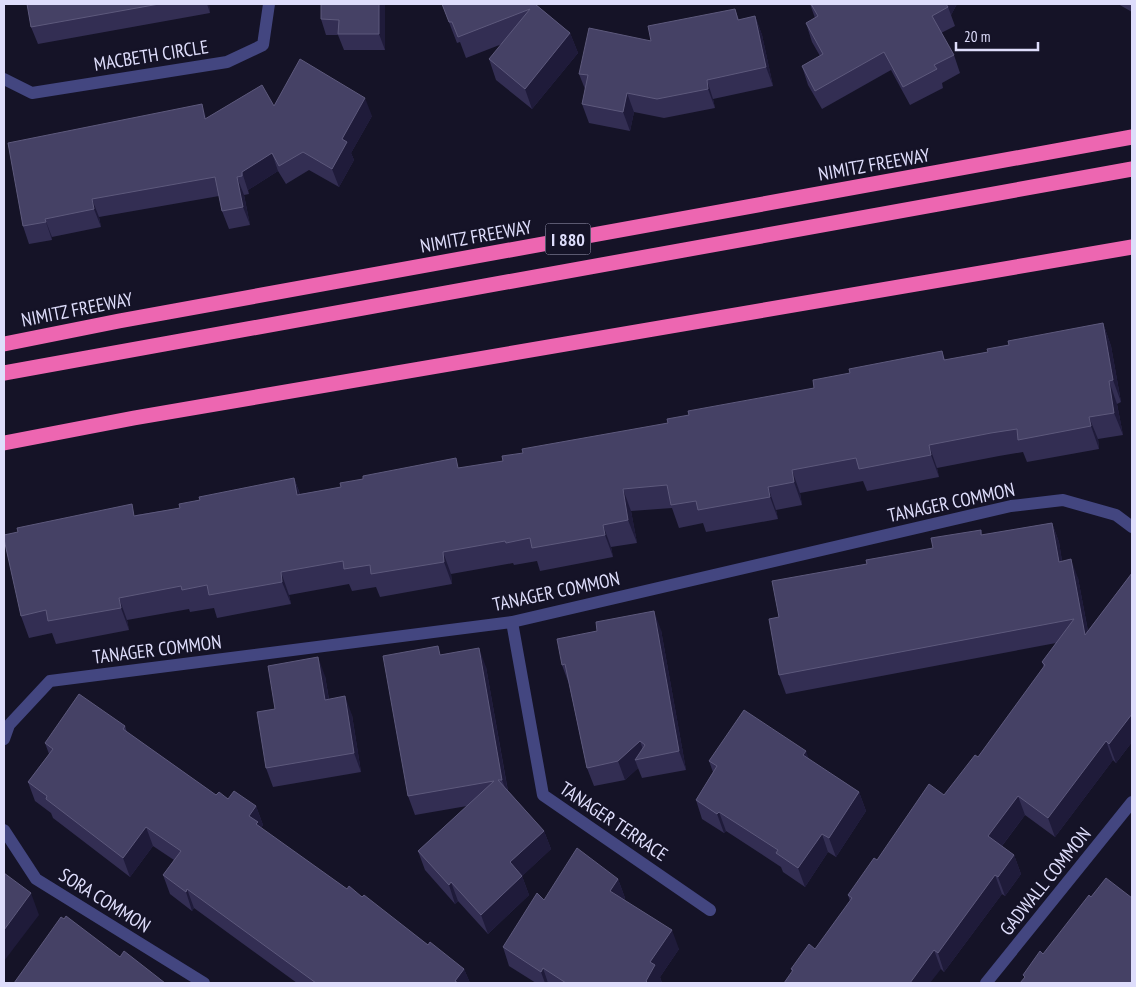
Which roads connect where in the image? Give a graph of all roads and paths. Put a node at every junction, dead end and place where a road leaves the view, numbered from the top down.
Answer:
1 (269, 4) edge
2 (4, 79) edge
3 (1132, 137) edge
4 (1132, 169) edge
5 (1132, 247) edge
6 (4, 344) edge
7 (4, 373) edge
8 (4, 443) edge
9 (1132, 528) edge
10 (512, 622) junction
11 (4, 739) edge
12 (1132, 802) edge
13 (4, 830) edge
14 (710, 910) dead end
15 (204, 983) edge
16 (986, 983) edge

1 - 2 street, MACBETH CIRCLE
3 - 6 highway, NIMITZ FREEWAY / I 880
4 - 7 highway, I 880
5 - 8 highway
9 - 10 street, TANAGER COMMON
10 - 11 street, TANAGER COMMON
10 - 14 street, TANAGER TERRACE
12 - 16 street, GADWALL COMMON
13 - 15 street, SORA COMMON

